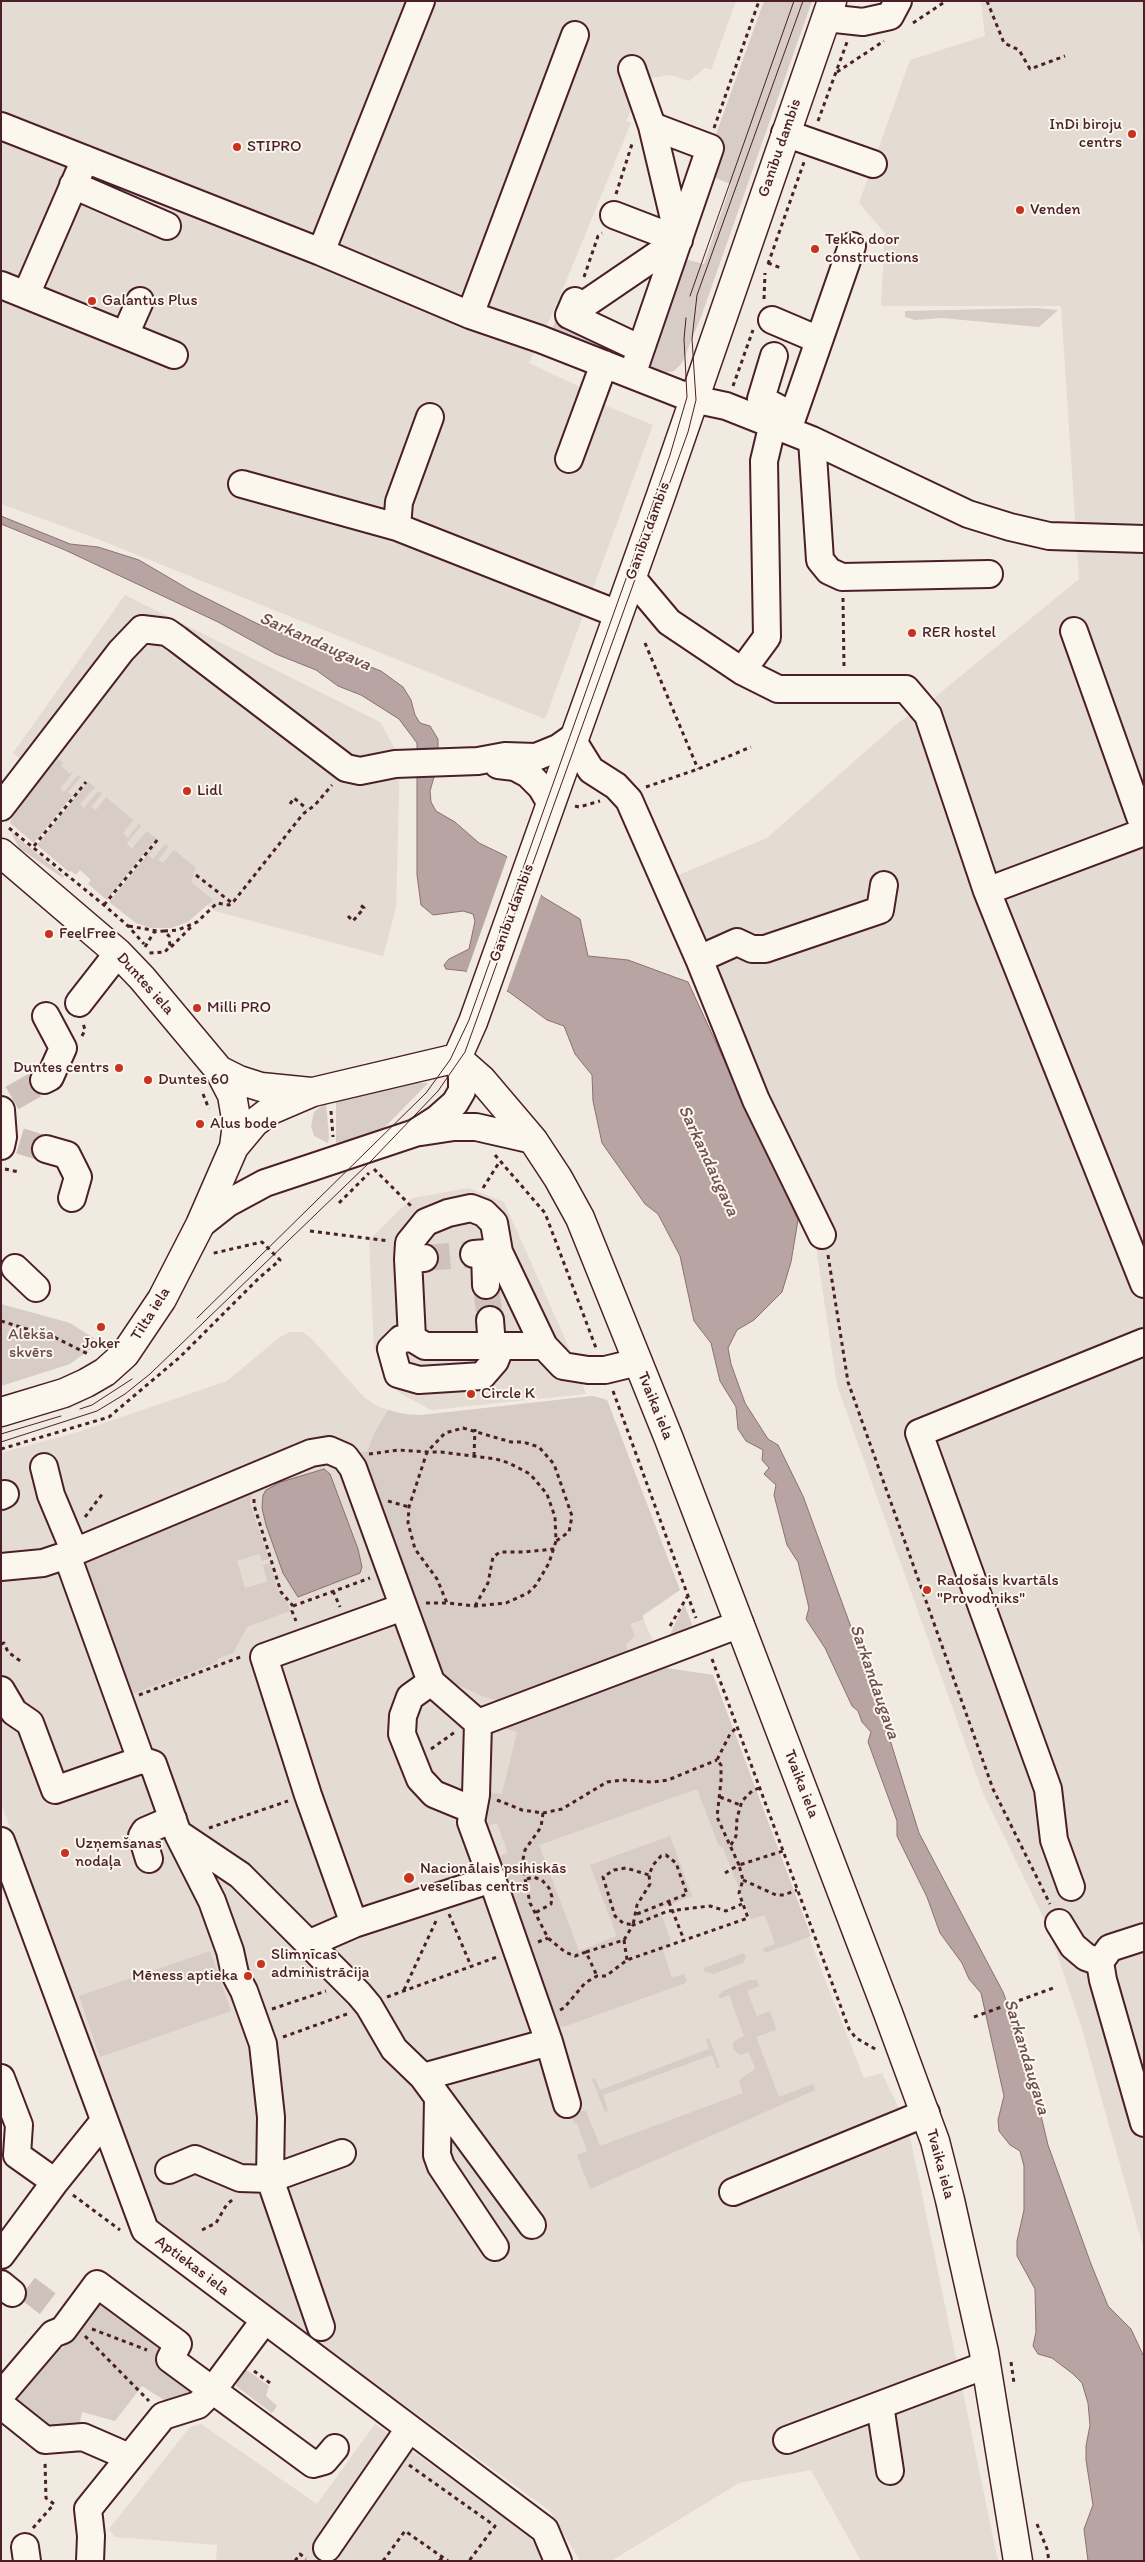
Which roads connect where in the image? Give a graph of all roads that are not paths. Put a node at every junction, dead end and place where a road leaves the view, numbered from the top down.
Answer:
1 (421, 1) edge
2 (898, 1) edge
3 (829, 10) edge
4 (574, 36) dead end
5 (632, 69) dead end
6 (1, 126) edge
7 (652, 126) junction
8 (785, 133) junction
9 (85, 159) junction
10 (873, 164) dead end
11 (74, 185) junction
12 (614, 215) dead end
13 (167, 226) dead end
14 (679, 240) junction
15 (852, 246) dead end
16 (321, 252) junction
17 (1, 285) edge
18 (26, 295) junction
19 (140, 301) dead end
20 (470, 315) junction
21 (763, 316) road end
22 (125, 335) junction
23 (819, 340) junction
24 (640, 349) junction
25 (174, 355) dead end
26 (774, 356) dead end
27 (604, 364) junction
28 (632, 375) junction
29 (693, 400) junction
30 (430, 416) dead end
31 (784, 422) junction
32 (812, 440) junction
33 (569, 459) dead end
34 (242, 484) dead end
35 (397, 527) junction
36 (1144, 539) edge
37 (989, 574) dead end
38 (632, 578) junction
39 (618, 614) junction
40 (1074, 631) dead end
41 (742, 671) junction
42 (574, 739) junction
43 (473, 761) junction
44 (557, 809) junction
45 (4, 817) edge
46 (1144, 830) edge
47 (1, 853) edge
48 (884, 886) dead end
49 (987, 892) junction
50 (118, 953) junction
51 (699, 959) junction
52 (79, 1003) dead end
53 (46, 1016) dead end
54 (457, 1058) junction
55 (210, 1078) junction
56 (44, 1080) tunnel mouth
57 (321, 1090) junction
58 (5, 1104) edge
59 (415, 1133) junction
60 (533, 1140) junction
61 (8, 1141) edge
62 (234, 1147) junction
63 (46, 1148) tunnel mouth
64 (72, 1198) dead end
65 (200, 1225) junction
66 (822, 1235) road end
67 (486, 1253) junction
68 (15, 1268) dead end
69 (1144, 1284) edge
70 (486, 1285) tunnel mouth
71 (36, 1288) dead end
72 (490, 1320) tunnel mouth
73 (412, 1338) junction
74 (1144, 1342) edge
75 (497, 1346) junction
76 (544, 1346) junction
77 (638, 1362) junction
78 (1, 1412) edge
79 (44, 1467) dead end
80 (70, 1553) junction
81 (1, 1567) edge
82 (393, 1610) junction
83 (740, 1624) junction
84 (431, 1682) junction
85 (1, 1690) edge
86 (478, 1723) junction
87 (141, 1760) junction
88 (475, 1803) junction
89 (179, 1830) junction
90 (1, 1841) edge
91 (149, 1858) dead end
92 (492, 1879) junction
93 (1071, 1887) dead end
94 (9, 1888) edge
95 (1059, 1923) road end
96 (354, 1924) junction
97 (1144, 1937) edge
98 (308, 1944) junction
99 (1100, 1962) junction
100 (549, 2042) junction
101 (423, 2077) junction
102 (1, 2078) edge
103 (438, 2098) junction
104 (567, 2104) dead end
105 (926, 2114) junction
106 (104, 2121) junction
107 (1144, 2123) edge
108 (342, 2153) dead end
109 (9, 2159) edge
110 (169, 2170) dead end
111 (263, 2179) junction
112 (54, 2182) junction
113 (733, 2192) dead end
114 (532, 2225) dead end
115 (495, 2247) dead end
116 (1, 2255) edge
117 (264, 2321) junction
118 (321, 2327) dead end
119 (986, 2365) junction
120 (212, 2391) junction
121 (1, 2395) edge
122 (1, 2405) edge
123 (880, 2405) junction
124 (409, 2429) junction
125 (787, 2440) dead end
126 (336, 2448) dead end
127 (129, 2456) junction
128 (890, 2471) dead end
129 (318, 2554) edge
130 (90, 2561) edge
131 (558, 2561) edge
132 (1018, 2561) edge

1 - 16 street
2 - 3 street
3 - 8 main road, Ganību dambis
4 - 20 street
5 - 7 street
6 - 9 street
7 - 14 street
7 - 14 street
8 - 10 street
8 - 29 main road, Ganību dambis
9 - 11 street
9 - 16 street
11 - 13 street
11 - 18 street
12 - 14 street
14 - 24 street
14 - 24 street
15 - 23 street
16 - 20 street
17 - 18 street
18 - 22 street
19 - 22 street
20 - 27 street
21 - 23 street
22 - 25 street
23 - 31 street
24 - 28 street
26 - 31 street
27 - 28 street
27 - 33 street
28 - 29 street
29 - 31 street
29 - 38 main road, Ganību dambis
30 - 35 street
31 - 32 street
31 - 41 street
32 - 36 street
32 - 37 street
34 - 35 street
35 - 39 street
38 - 39 main road, Ganību dambis
38 - 41 street
39 - 42 main road, Ganību dambis
40 - 46 street
41 - 49 street
42 - 43 street
42 - 44 main road, Ganību dambis
42 - 51 street
43 - 44 street
43 - 45 street
44 - 54 main road, Ganību dambis
46 - 49 street
47 - 50 main road, Duntes iela
48 - 51 street
49 - 69 street
50 - 52 street
50 - 55 main road, Duntes iela
51 - 66 street
53 - 56 street
54 - 57 main road
54 - 59 street
54 - 60 main road, Tvaika iela
55 - 57 main road
55 - 62 main road, Duntes iela
57 - 62 main road
58 - 61 street
59 - 60 street
59 - 65 street
60 - 77 main road, Tvaika iela
62 - 65 main road, Tilta iela
63 - 64 street
65 - 78 main road, Tilta iela
67 - 70 street
67 - 73 street
67 - 76 street
68 - 71 street
72 - 75 street
73 - 75 street
73 - 75 street
74 - 93 street
75 - 76 street
76 - 77 street
77 - 83 main road, Tvaika iela
79 - 80 street
80 - 81 street
80 - 82 street
80 - 87 street
82 - 84 street
82 - 96 street
83 - 86 street
83 - 105 main road, Tvaika iela
84 - 86 street
84 - 88 street
85 - 87 street
86 - 88 street
87 - 89 street
88 - 92 street
89 - 91 street
89 - 98 street
89 - 111 street
90 - 94 street, Aptiekas iela
92 - 96 street
92 - 100 street
94 - 106 street, Aptiekas iela
95 - 99 street
96 - 98 street
97 - 99 street
98 - 101 street
99 - 107 street
100 - 101 street
100 - 104 street
101 - 103 street
102 - 109 street
103 - 114 street
103 - 115 street
105 - 113 street
105 - 119 main road, Tvaika iela
106 - 112 street
106 - 117 street, Aptiekas iela
108 - 111 street
109 - 112 street
110 - 111 street
111 - 118 street
112 - 116 street
117 - 120 street
117 - 124 street, Aptiekas iela
119 - 123 street
119 - 132 main road, Tvaika iela
120 - 121 street
120 - 126 street
120 - 127 street
122 - 127 street
123 - 125 street
123 - 128 street
124 - 129 street
124 - 131 street, Aptiekas iela
127 - 130 street

